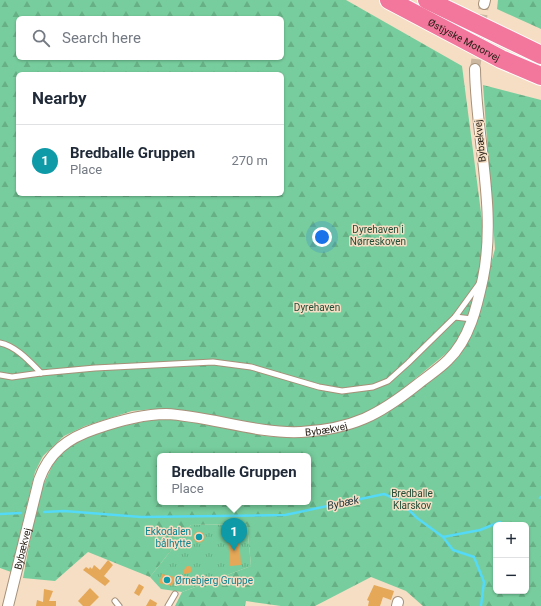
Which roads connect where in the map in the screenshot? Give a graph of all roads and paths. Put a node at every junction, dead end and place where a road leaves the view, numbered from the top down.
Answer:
1 (389, 0) edge
2 (427, 0) edge
3 (541, 55) edge
4 (474, 70) tunnel mouth
5 (541, 76) edge
6 (483, 278) junction
7 (455, 317) junction
8 (472, 319) junction
9 (0, 343) edge
10 (42, 373) junction
11 (0, 375) edge
12 (175, 594) dead end
13 (115, 601) dead end
14 (8, 606) edge
15 (119, 606) edge
16 (168, 606) edge

1 - 5 highway, Østjyske Motorvej
2 - 3 highway, Østjyske Motorvej
4 - 6 street, Bybækvej
6 - 7 lane
6 - 8 street, Bybækvej
7 - 8 lane
7 - 10 lane
8 - 14 street, Bybækvej
9 - 10 lane
10 - 11 lane
12 - 16 lane
13 - 15 lane

